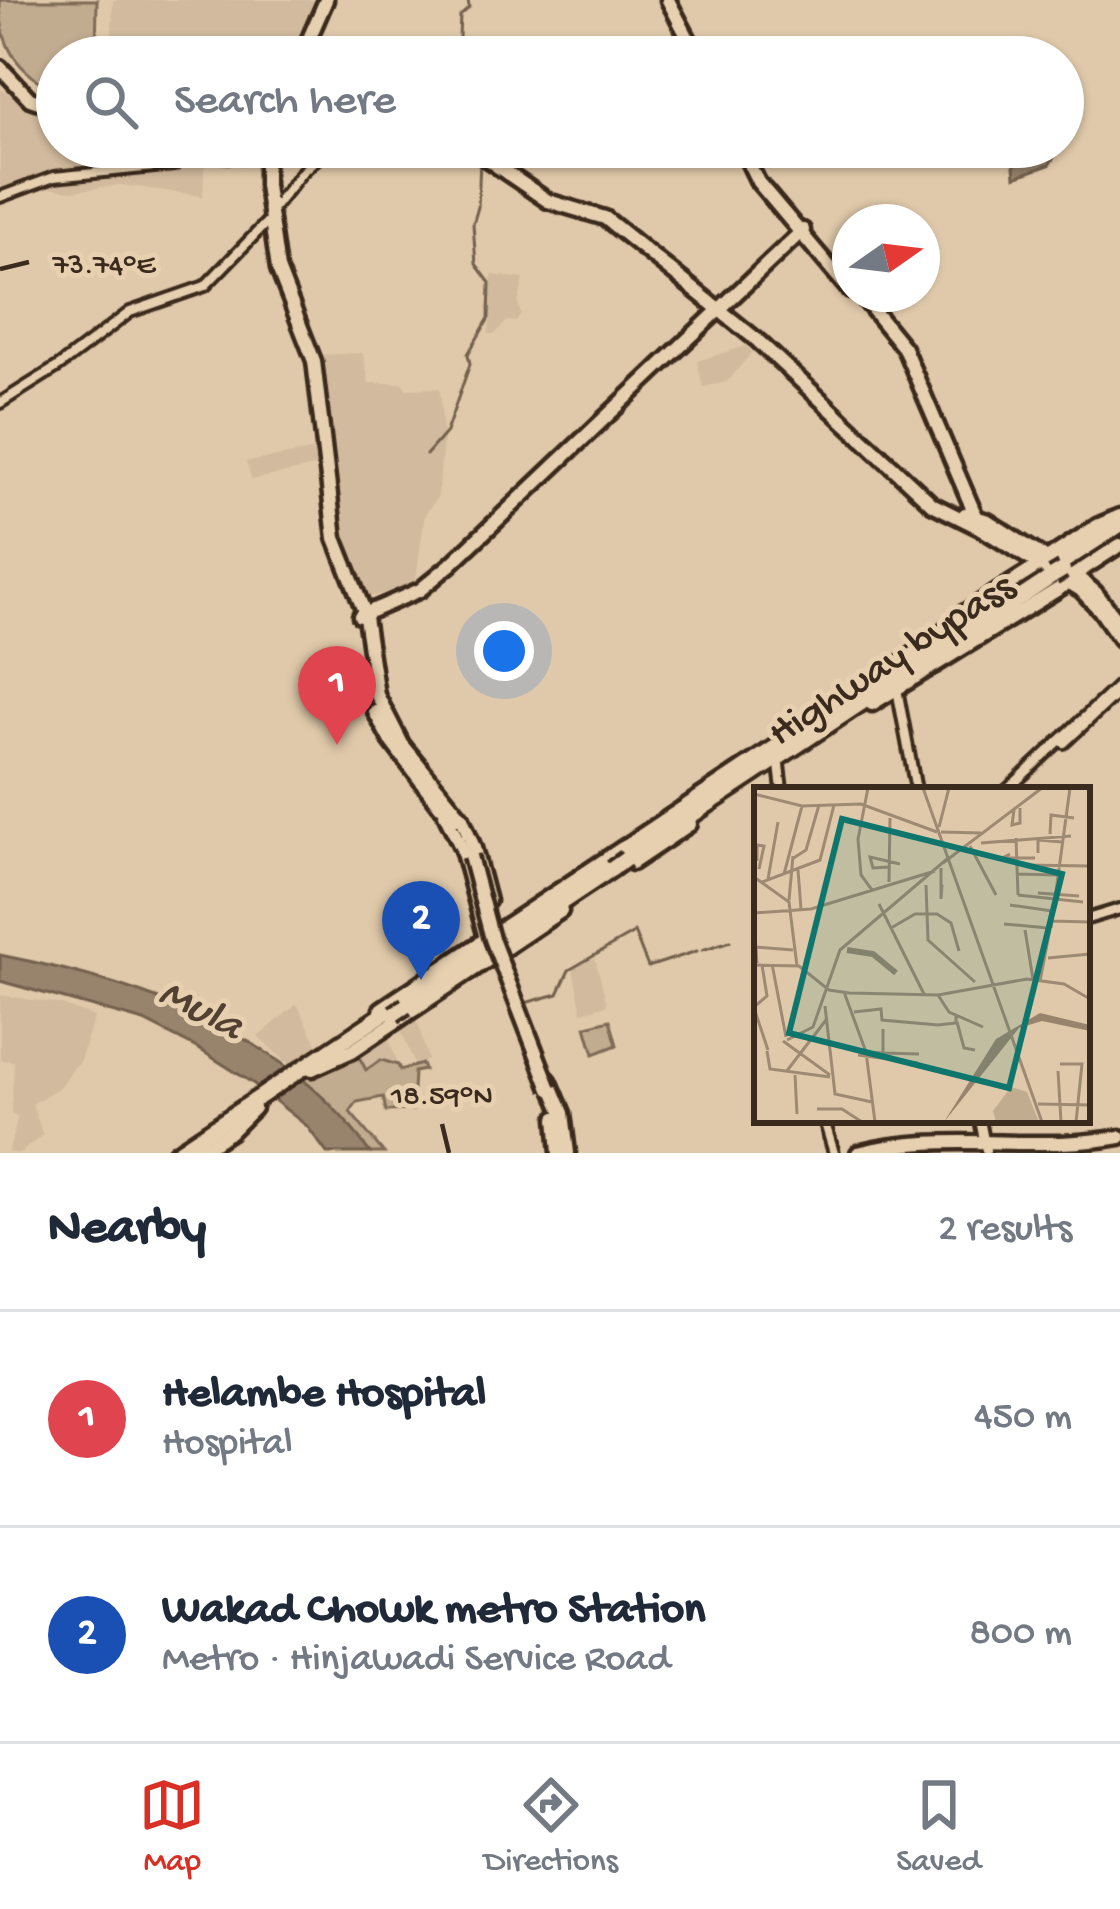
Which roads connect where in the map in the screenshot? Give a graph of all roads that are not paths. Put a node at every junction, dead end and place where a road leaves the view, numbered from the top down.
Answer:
1 (328, 0) edge
2 (666, 2) edge
3 (312, 36) edge
4 (684, 36) edge
5 (3, 74) edge
6 (36, 105) edge
7 (144, 168) edge
8 (266, 168) edge
9 (306, 168) edge
10 (500, 168) edge
11 (756, 168) edge
12 (0, 197) edge
13 (269, 219) junction
14 (802, 233) junction
15 (832, 267) edge
16 (714, 310) junction
17 (869, 312) edge
18 (0, 403) edge
19 (969, 517) junction
20 (1120, 524) edge
21 (1120, 544) edge
22 (1019, 556) junction
23 (1058, 571) junction
24 (1021, 575) junction
25 (361, 612) junction
26 (1120, 633) edge
27 (925, 657) junction
28 (1120, 688) edge
29 (895, 689) junction
30 (380, 714) junction
31 (779, 765) junction
32 (1036, 765) junction
33 (782, 787) edge
34 (914, 787) edge
35 (1013, 787) edge
36 (440, 806) junction
37 (470, 848) junction
38 (620, 861) junction
39 (1120, 909) edge
40 (1090, 918) edge
41 (496, 938) junction
42 (398, 1008) junction
43 (553, 1092) junction
44 (256, 1102) junction
45 (229, 1115) junction
46 (825, 1123) edge
47 (982, 1123) edge
48 (1120, 1139) edge
49 (986, 1145) junction
50 (165, 1153) edge
51 (176, 1153) edge
52 (187, 1153) edge
53 (199, 1153) edge
54 (564, 1153) edge
55 (834, 1153) edge
56 (858, 1153) edge
57 (873, 1153) edge

1 - 3 main road
2 - 4 main road
5 - 6 main road
7 - 12 street
8 - 13 main road
9 - 13 street
10 - 16 main road
11 - 14 main road
13 - 18 street
13 - 25 main road
14 - 15 main road
14 - 16 main road
16 - 19 main road
16 - 25 main road
17 - 19 main road
19 - 22 main road
19 - 23 main road
20 - 23 highway
21 - 23 main road, Highway bypass
22 - 23 main road
22 - 24 main road
23 - 24 main road, Highway bypass
23 - 26 main road
23 - 26 main road
23 - 27 highway
24 - 27 main road, Highway bypass
25 - 30 main road
27 - 29 main road, Highway bypass
27 - 38 highway
28 - 32 street
28 - 32 street
29 - 31 main road, Highway bypass
29 - 34 street
30 - 36 main road
30 - 37 main road
31 - 33 street
31 - 38 main road, Highway bypass
32 - 35 street
36 - 37 main road
36 - 41 main road
37 - 41 main road
37 - 43 main road, bridge
38 - 41 highway
38 - 42 highway
39 - 40 street
41 - 42 highway
41 - 43 main road
42 - 44 highway
43 - 54 main road
44 - 45 highway
44 - 52 highway
44 - 53 main road
45 - 50 main road
45 - 51 highway
46 - 55 street
47 - 49 street
48 - 49 main road
49 - 56 main road
49 - 57 main road

